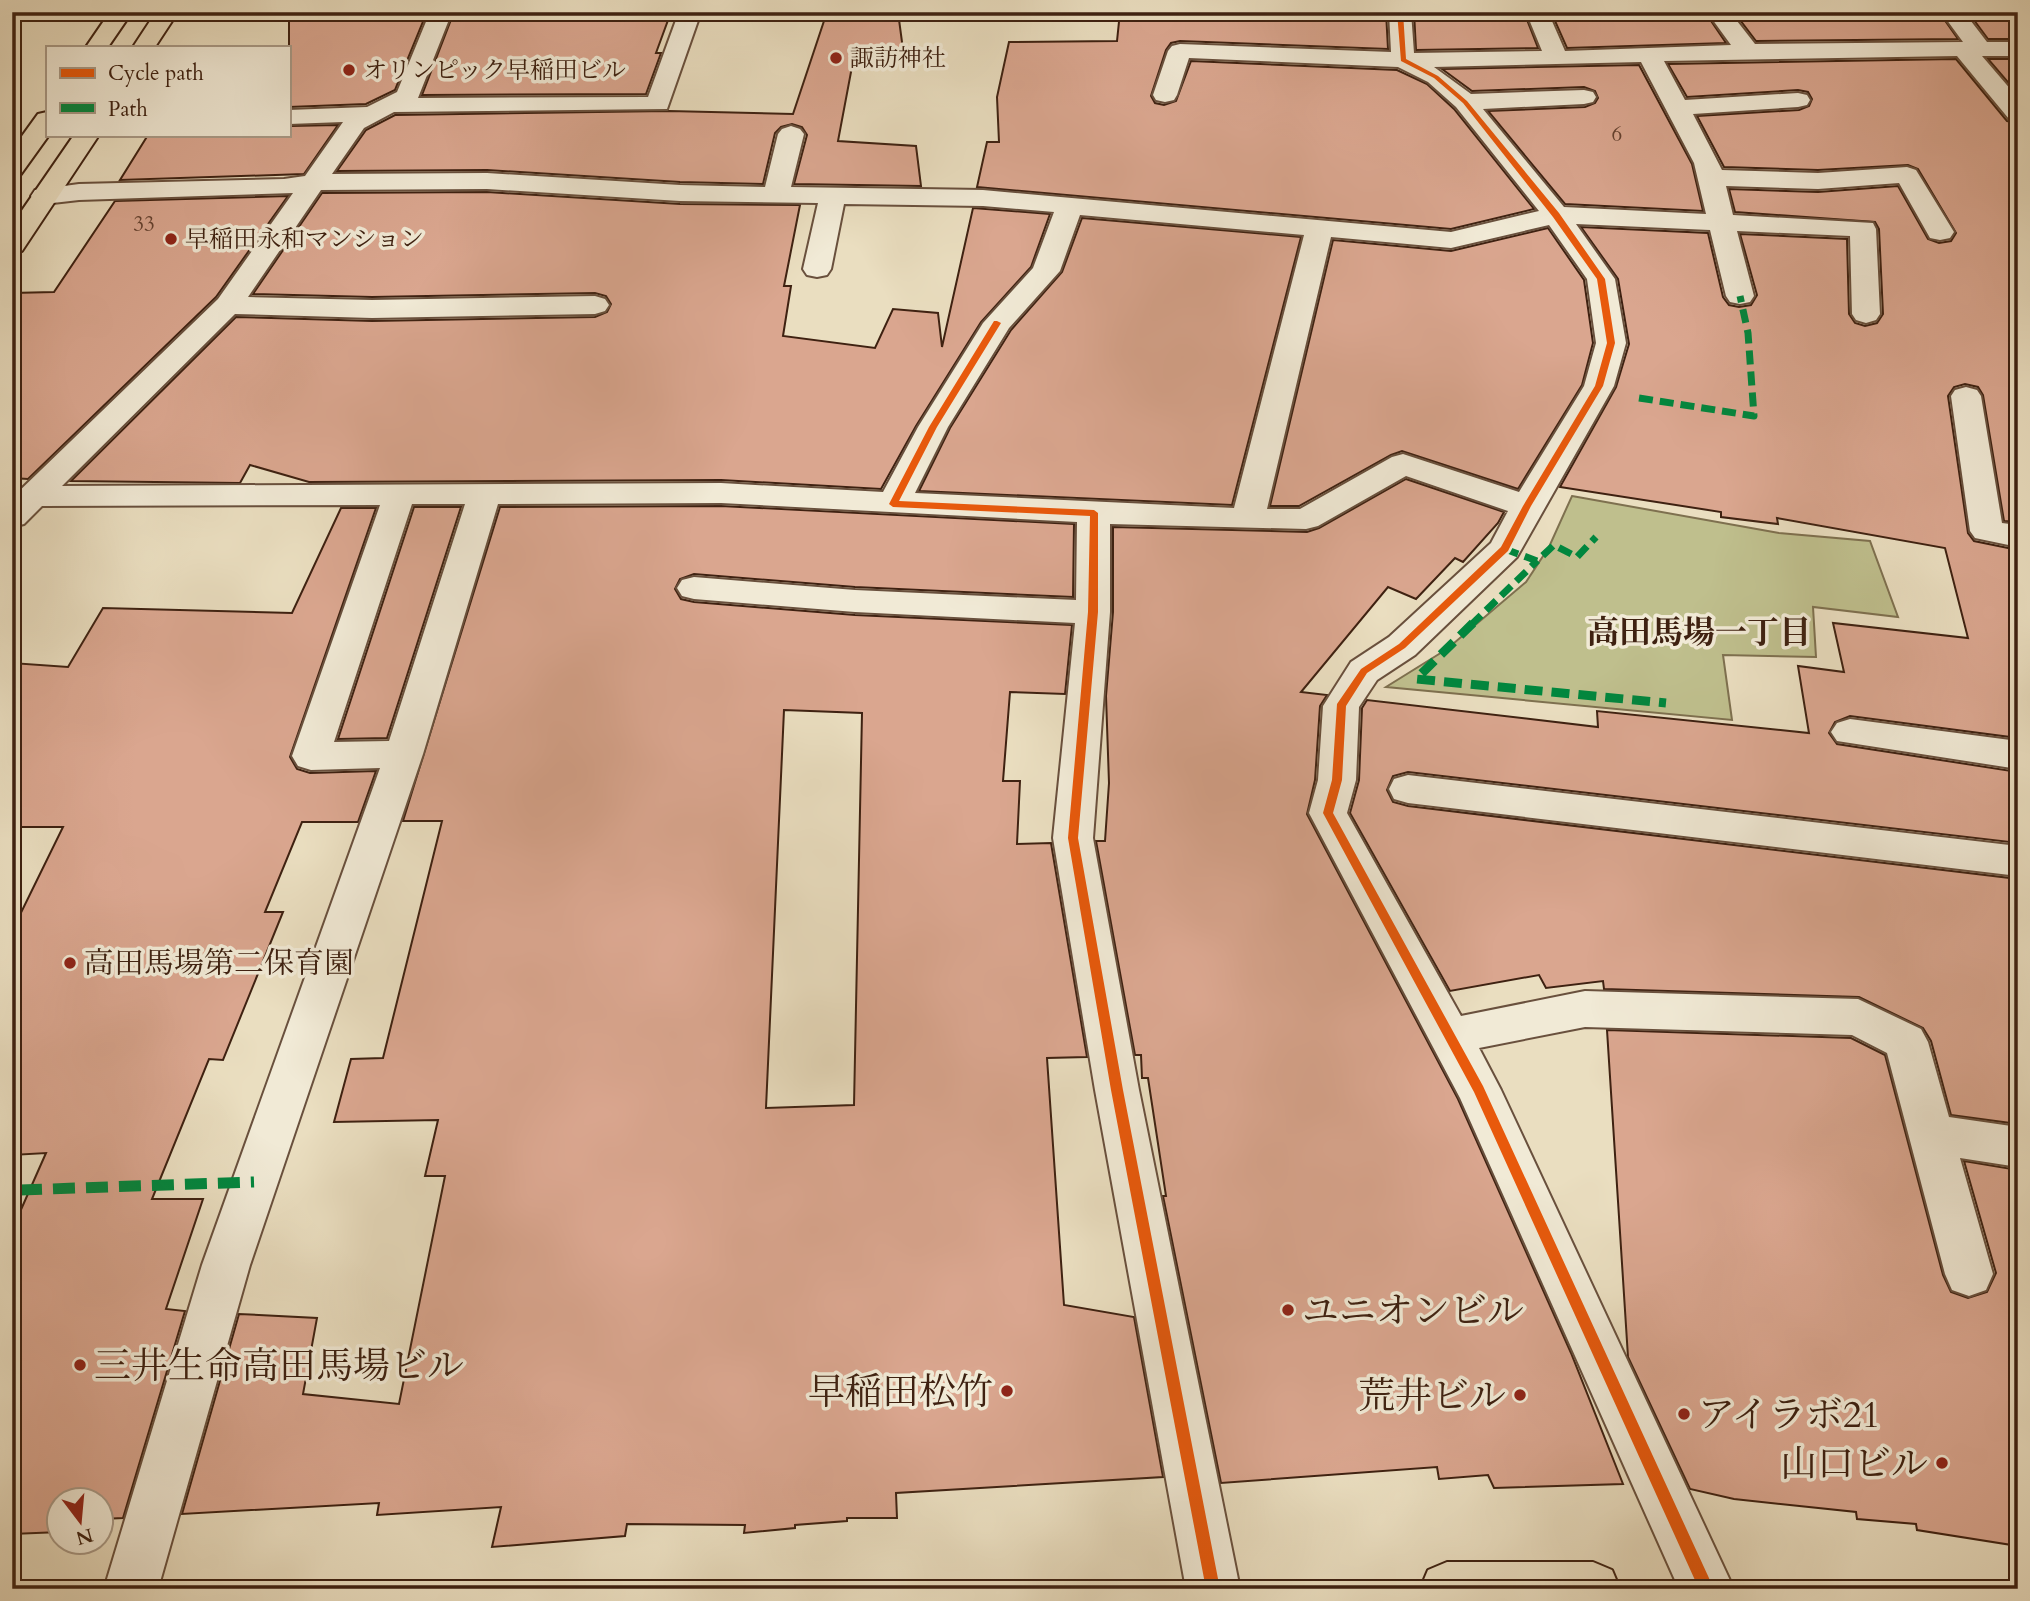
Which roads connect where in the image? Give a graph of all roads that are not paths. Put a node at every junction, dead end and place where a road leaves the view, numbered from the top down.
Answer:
1 (121, 12) edge
2 (167, 12) edge
3 (441, 12) edge
4 (690, 12) edge
5 (1400, 12) edge
6 (1537, 12) edge
7 (1718, 12) edge
8 (1952, 12) edge
9 (98, 46) edge
10 (145, 46) edge
11 (1971, 49) junction
12 (2018, 49) edge
13 (1748, 51) junction
14 (1648, 53) junction
15 (1557, 58) junction
16 (1403, 60) junction
17 (1165, 95) dead end
18 (1584, 97) dead end
19 (1798, 100) dead end
20 (1465, 102) junction
21 (1677, 108) junction
22 (381, 110) junction
23 (2018, 114) edge
24 (290, 117) edge
25 (46, 120) edge
26 (792, 134) dead end
27 (85, 136) edge
28 (12, 169) edge
29 (1712, 178) junction
30 (314, 181) junction
31 (776, 194) junction
32 (833, 195) junction
33 (44, 196) junction
34 (1069, 206) junction
35 (1556, 215) junction
36 (1724, 224) junction
37 (1319, 229) junction
38 (1940, 232) dead end
39 (12, 245) edge
40 (817, 269) dead end
41 (1740, 296) dead end
42 (228, 305) junction
43 (595, 305) dead end
44 (1866, 314) dead end
45 (1966, 396) dead end
46 (485, 492) junction
47 (400, 493) junction
48 (893, 504) junction
49 (23, 506) edge
50 (1527, 506) junction
51 (1094, 513) junction
52 (1248, 519) junction
53 (2018, 536) edge
54 (694, 588) dead end
55 (1093, 612) junction
56 (1850, 733) dead end
57 (404, 754) junction
58 (2018, 755) edge
59 (1408, 789) dead end
60 (2018, 860) edge
61 (1450, 1036) junction
62 (1933, 1134) junction
63 (2018, 1147) edge
64 (1969, 1274) dead end
65 (131, 1589) edge
66 (1213, 1589) edge
67 (1447, 1589) edge
68 (1592, 1589) edge
69 (1707, 1589) edge

1 - 9 main road
2 - 10 main road
3 - 22 street
4 - 22 street
5 - 16 street
6 - 15 street
7 - 13 street
8 - 11 street
11 - 12 street
11 - 13 street
11 - 23 street
13 - 14 street
14 - 15 street
14 - 21 street
15 - 16 street
16 - 17 street
16 - 20 street
18 - 20 street
19 - 21 street
20 - 35 street
21 - 29 street
22 - 24 street
22 - 30 street
25 - 28 main road
26 - 31 street
27 - 33 main road
29 - 36 street
29 - 38 street
30 - 31 street
30 - 33 street
30 - 42 street
31 - 32 street
32 - 34 street
32 - 40 street
33 - 39 main road
34 - 37 street
34 - 48 street
35 - 36 street
35 - 37 street
35 - 50 street
36 - 41 street
36 - 44 street
37 - 52 street
42 - 43 street
42 - 49 street
45 - 53 street
46 - 47 street
46 - 48 street
46 - 57 street
47 - 49 street
47 - 57 street
48 - 51 street
50 - 52 street
50 - 61 street
51 - 52 street
51 - 55 street
54 - 55 street
55 - 66 street
56 - 58 street
57 - 65 street
59 - 60 street
61 - 62 street
61 - 69 street
62 - 63 street
62 - 64 street
67 - 68 main road

